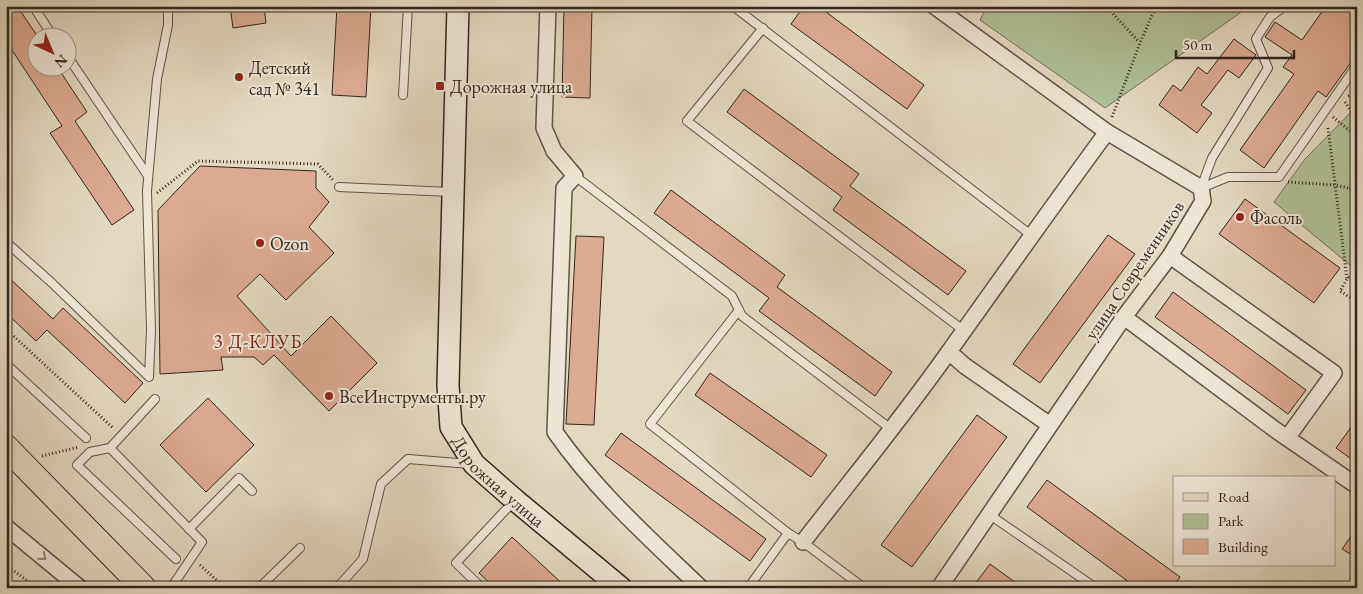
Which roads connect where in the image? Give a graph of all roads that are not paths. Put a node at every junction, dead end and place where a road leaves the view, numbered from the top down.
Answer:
1 (32, 6) edge
2 (168, 6) edge
3 (408, 6) edge
4 (458, 6) edge
5 (548, 6) edge
6 (733, 6) edge
7 (934, 6) edge
8 (1285, 6) edge
9 (955, 12) edge
10 (47, 28) edge
11 (762, 28) junction
12 (1357, 65) edge
13 (78, 72) edge
14 (403, 95) dead end
15 (1107, 132) junction
16 (148, 176) junction
17 (575, 176) junction
18 (339, 188) dead end
19 (1201, 188) junction
20 (453, 192) junction
21 (1031, 235) junction
22 (6, 242) edge
23 (1170, 256) junction
24 (739, 310) junction
25 (1124, 317) junction
26 (963, 330) junction
27 (949, 352) junction
28 (6, 364) edge
29 (155, 399) dead end
30 (1050, 425) junction
31 (891, 429) junction
32 (1288, 438) junction
33 (84, 442) road end
34 (6, 447) edge
35 (110, 448) junction
36 (474, 464) junction
37 (1357, 486) edge
38 (252, 491) dead end
39 (515, 500) junction
40 (990, 515) junction
41 (6, 527) edge
42 (189, 529) junction
43 (788, 533) junction
44 (803, 542) junction
45 (300, 548) dead end
46 (176, 559) dead end
47 (80, 588) edge
48 (144, 588) edge
49 (171, 588) edge
50 (259, 588) edge
51 (337, 588) edge
52 (482, 588) edge
53 (621, 588) edge
54 (701, 588) edge
55 (748, 588) edge
56 (864, 588) edge
57 (939, 588) edge
58 (1096, 588) edge

1 - 10 lane
2 - 16 lane
3 - 14 lane
4 - 20 street, Дорожная улица
5 - 17 street
6 - 11 lane
7 - 9 street, улица Современников
8 - 19 lane
9 - 15 street, улица Современников
11 - 21 lane
11 - 26 lane
12 - 19 lane
13 - 16 lane
15 - 19 street, улица Современников
15 - 21 street
16 - 22 lane
17 - 24 lane
17 - 54 street
18 - 20 lane
19 - 23 street, улица Современников
20 - 36 street, Дорожная улица
21 - 26 street
23 - 25 street, улица Современников
23 - 32 street
24 - 31 lane
24 - 43 lane
25 - 30 street, улица Современников
25 - 32 street
26 - 27 street
27 - 30 street
27 - 31 street
28 - 33 lane
29 - 35 lane
30 - 40 street, улица Современников
31 - 44 street
32 - 37 street
34 - 48 main road
35 - 42 lane
35 - 46 lane
36 - 39 street, Дорожная улица
36 - 51 lane
38 - 42 lane
39 - 52 lane
39 - 53 street, Дорожная улица
40 - 57 street, улица Современников
40 - 58 lane
41 -> 47 street
42 - 49 lane
43 - 44 lane
43 - 55 lane
44 - 56 lane
45 - 50 lane

